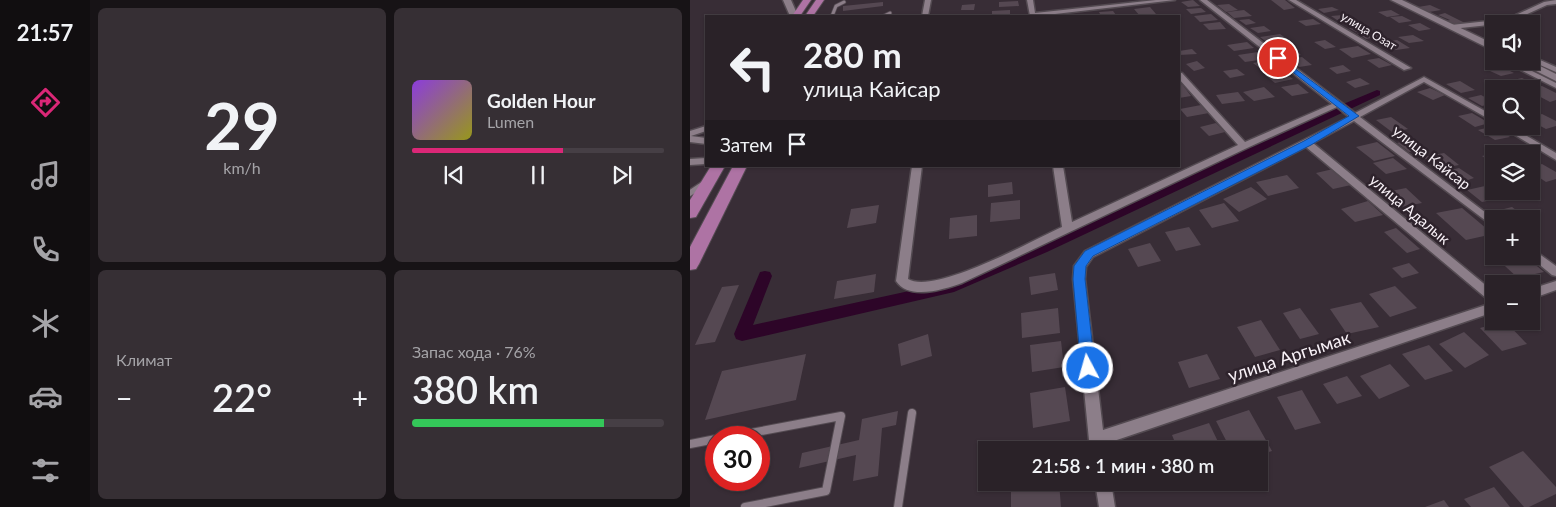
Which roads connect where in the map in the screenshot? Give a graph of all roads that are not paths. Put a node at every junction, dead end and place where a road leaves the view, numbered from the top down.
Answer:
1 (787, 0) edge
2 (807, 0) edge
3 (820, 0) edge
4 (928, 0) edge
5 (1030, 0) edge
6 (1110, 0) edge
7 (1172, 0) edge
8 (1203, 0) edge
9 (1292, 0) edge
10 (1395, 0) edge
11 (844, 2) dead end
12 (1556, 2) edge
13 (1118, 10) junction
14 (890, 13) dead end
15 (796, 14) edge
16 (811, 15) edge
17 (832, 15) edge
18 (886, 15) edge
19 (925, 15) edge
20 (1033, 15) edge
21 (1047, 15) edge
22 (1451, 27) junction
23 (1485, 48) edge
24 (1540, 62) edge
25 (1407, 68) dead end
26 (1524, 70) edge
27 (1540, 70) edge
28 (1556, 70) edge
29 (1180, 76) edge
30 (1556, 78) edge
31 (1556, 86) edge
32 (1338, 104) junction
33 (1353, 115) junction
34 (1485, 115) edge
35 (705, 128) edge
36 (690, 134) edge
37 (1519, 135) edge
38 (690, 139) edge
39 (705, 141) edge
40 (1307, 143) junction
41 (1244, 146) junction
42 (1556, 157) edge
43 (705, 161) edge
44 (690, 162) edge
45 (717, 167) edge
46 (739, 167) edge
47 (917, 167) edge
48 (1058, 167) edge
49 (709, 182) junction
50 (690, 192) edge
51 (690, 213) edge
52 (1485, 217) edge
53 (1068, 229) junction
54 (1540, 259) edge
55 (690, 264) edge
56 (1556, 272) edge
57 (1556, 286) edge
58 (1485, 291) edge
59 (1540, 291) edge
60 (1485, 310) edge
61 (912, 413) dead end
62 (770, 429) edge
63 (705, 441) edge
64 (1097, 441) edge
65 (1109, 441) edge
66 (690, 444) edge
67 (1104, 491) edge
68 (745, 507) edge
69 (898, 507) edge
70 (1107, 507) edge

1 - 15 main road
2 - 15 main road
3 - 16 main road
4 - 19 street
5 - 20 street
6 - 13 street
7 - 13 street
8 - 32 street
9 - 25 street, улица Озат
10 - 22 main road
11 - 17 lane
12 - 22 street
13 - 21 street
14 - 18 lane
22 - 23 main road
24 - 28 street
26 - 31 street
27 - 30 main road
29 - 41 street
32 - 33 street, улица Кайсар
32 - 41 street
33 - 34 street
33 - 40 street
33 - 52 street, улица Кайсар
35 - 36 street
37 - 42 street
38 - 39 street
40 - 58 street, улица Адалык
40 - 64 street
41 - 53 street
43 - 44 street
45 - 49 main road
46 - 55 main road
47 - 53 street
48 - 53 street
49 - 50 lane
49 - 51 main road
54 - 56 street
57 - 59 street
60 - 65 street, улица Аргымак
61 - 69 lane
62 - 68 lane
63 - 66 lane
67 - 70 street

